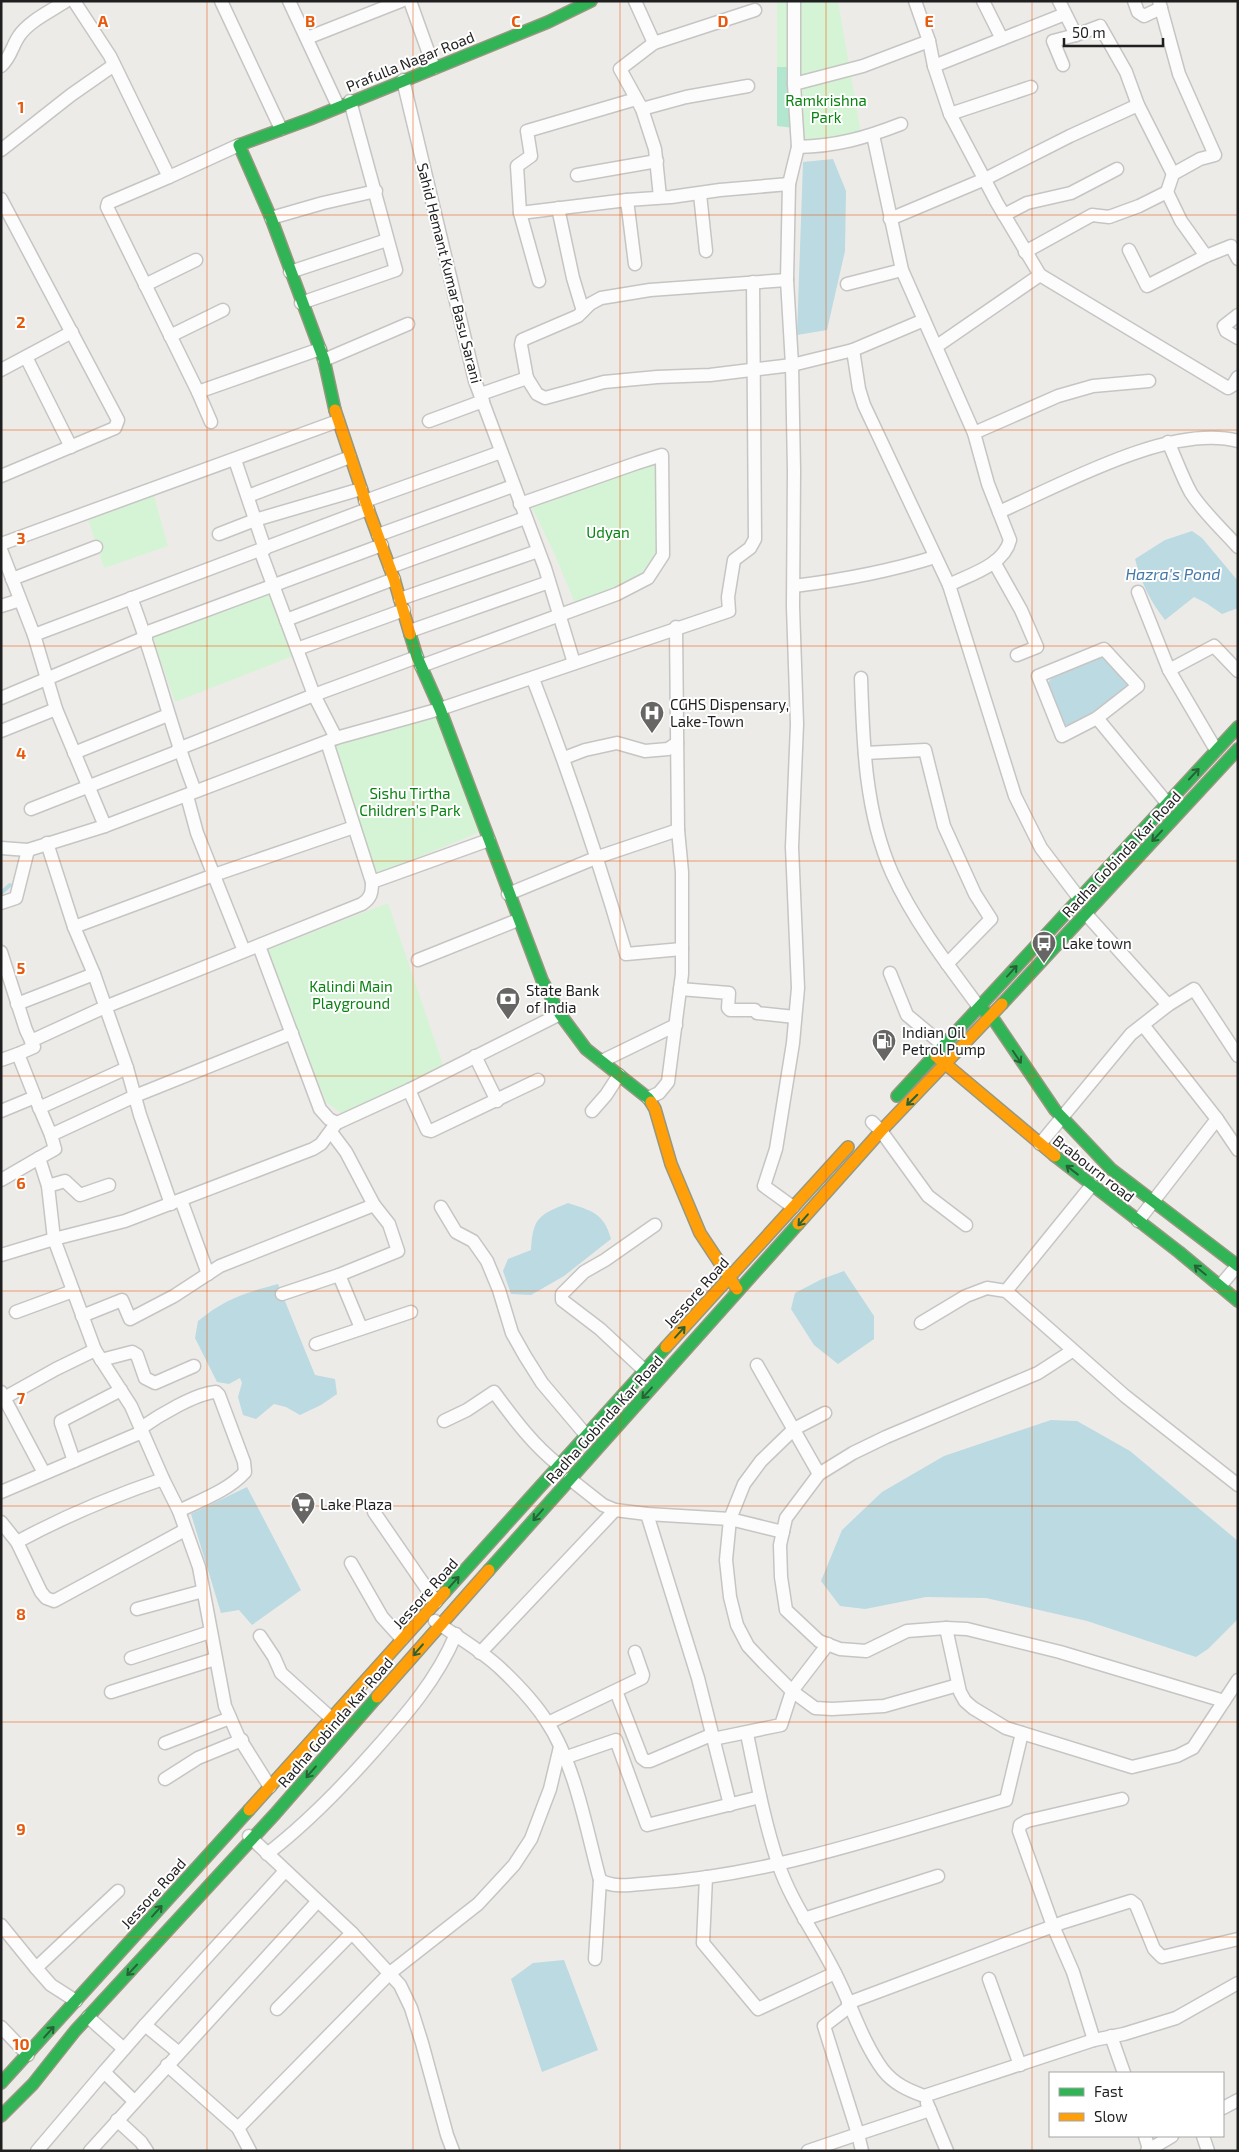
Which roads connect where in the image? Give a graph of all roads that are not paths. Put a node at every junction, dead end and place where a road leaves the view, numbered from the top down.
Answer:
1 (66, 1) edge
2 (74, 1) edge
3 (221, 1) edge
4 (289, 1) edge
5 (400, 1) edge
6 (410, 1) edge
7 (591, 1) edge
8 (634, 1) edge
9 (794, 1) edge
10 (915, 1) edge
11 (983, 1) edge
12 (1059, 1) edge
13 (1134, 1) edge
14 (1160, 5) edge
15 (755, 10) dead end
16 (1065, 14) junction
17 (1076, 35) junction
18 (307, 38) junction
19 (1002, 39) junction
20 (929, 41) junction
21 (654, 43) junction
22 (114, 65) junction
23 (1063, 65) dead end
24 (1, 66) edge
25 (934, 66) junction
26 (434, 68) junction
27 (403, 80) junction
28 (794, 84) junction
29 (748, 86) dead end
30 (1031, 86) dead end
31 (350, 101) junction
32 (639, 104) junction
33 (1138, 105) junction
34 (338, 106) junction
35 (950, 114) junction
36 (901, 124) dead end
37 (282, 129) junction
38 (873, 135) junction
39 (239, 145) junction
40 (798, 147) junction
41 (1, 150) edge
42 (657, 161) junction
43 (1117, 169) dead end
44 (1173, 174) junction
45 (577, 175) dead end
46 (169, 177) junction
47 (985, 179) junction
48 (789, 184) junction
49 (376, 191) junction
50 (1167, 192) junction
51 (700, 194) junction
52 (660, 197) junction
53 (1, 199) edge
54 (627, 200) junction
55 (558, 208) junction
56 (520, 213) junction
57 (1004, 215) junction
58 (271, 218) junction
59 (890, 219) junction
60 (387, 240) junction
61 (1129, 250) dead end
62 (706, 252) dead end
63 (1025, 252) junction
64 (1206, 256) junction
65 (1238, 259) edge
66 (196, 260) dead end
67 (635, 264) dead end
68 (902, 270) junction
69 (290, 272) junction
70 (1040, 275) junction
71 (787, 280) junction
72 (539, 281) dead end
73 (753, 282) junction
74 (848, 284) dead end
75 (145, 285) junction
76 (301, 303) junction
77 (224, 310) dead end
78 (584, 311) junction
79 (1238, 315) edge
80 (924, 320) junction
81 (408, 324) dead end
82 (72, 332) junction
83 (170, 336) junction
84 (1238, 338) edge
85 (937, 346) junction
86 (853, 350) junction
87 (322, 354) junction
88 (26, 357) junction
89 (792, 365) junction
90 (1, 370) edge
91 (754, 370) junction
92 (1238, 377) edge
93 (527, 378) junction
94 (1148, 381) dead end
95 (198, 392) junction
96 (482, 397) junction
97 (338, 421) junction
98 (429, 421) dead end
99 (211, 422) dead end
100 (974, 433) junction
101 (1238, 440) edge
102 (1168, 442) junction
103 (71, 447) junction
104 (501, 452) junction
105 (350, 457) junction
106 (235, 460) junction
107 (1, 476) edge
108 (513, 486) junction
109 (248, 496) junction
110 (365, 500) junction
111 (520, 504) junction
112 (999, 512) junction
113 (526, 518) junction
114 (255, 520) junction
115 (219, 534) dead end
116 (380, 540) junction
117 (1, 544) edge
118 (96, 547) dead end
119 (1238, 547) edge
120 (1, 550) edge
121 (263, 550) junction
122 (538, 551) junction
123 (935, 557) junction
124 (994, 562) junction
125 (392, 573) junction
126 (8, 576) edge
127 (549, 582) junction
128 (273, 585) junction
129 (949, 585) junction
130 (794, 586) junction
131 (1138, 592) dead end
132 (131, 598) junction
133 (20, 600) junction
134 (402, 605) junction
135 (1, 606) edge
136 (560, 616) junction
137 (286, 620) junction
138 (676, 628) junction
139 (410, 631) junction
140 (34, 635) junction
141 (145, 635) junction
142 (297, 650) junction
143 (1017, 656) dead end
144 (419, 661) junction
145 (574, 663) junction
146 (1169, 670) junction
147 (1238, 671) edge
148 (533, 678) junction
149 (861, 678) dead end
150 (46, 679) junction
151 (314, 695) junction
152 (1, 698) edge
153 (56, 709) junction
154 (440, 709) junction
155 (168, 715) junction
156 (1097, 718) junction
157 (1238, 727) edge
158 (1, 731) edge
159 (331, 740) junction
160 (677, 744) junction
161 (1238, 749) edge
162 (179, 750) junction
163 (1216, 750) junction
164 (865, 753) junction
165 (74, 754) junction
166 (564, 758) junction
167 (88, 786) junction
168 (191, 793) junction
169 (1167, 803) junction
170 (31, 809) dead end
171 (105, 826) junction
172 (354, 827) junction
173 (678, 830) junction
174 (490, 840) junction
175 (46, 843) junction
176 (1, 848) edge
177 (28, 850) junction
178 (598, 857) junction
179 (214, 875) junction
180 (372, 882) junction
181 (508, 894) junction
182 (16, 898) junction
183 (1079, 898) junction
184 (1, 903) edge
185 (1, 907) edge
186 (1086, 914) junction
187 (518, 920) junction
188 (74, 927) junction
189 (259, 946) junction
190 (682, 949) junction
191 (244, 951) junction
192 (1, 952) edge
193 (418, 960) dead end
194 (948, 964) junction
195 (890, 973) dead end
196 (94, 974) junction
197 (680, 989) junction
198 (18, 1004) junction
199 (1168, 1005) junction
200 (105, 1007) junction
201 (979, 1007) junction
202 (560, 1014) junction
203 (990, 1016) junction
204 (795, 1017) junction
205 (676, 1025) junction
206 (1143, 1025) junction
207 (292, 1033) junction
208 (31, 1041) junction
209 (944, 1045) junction
210 (18, 1054) junction
211 (935, 1055) junction
212 (476, 1056) junction
213 (1238, 1056) edge
214 (1, 1060) edge
215 (602, 1062) junction
216 (946, 1065) junction
217 (127, 1068) junction
218 (619, 1076) junction
219 (538, 1080) dead end
220 (409, 1090) junction
221 (135, 1096) junction
222 (648, 1098) junction
223 (498, 1101) junction
224 (37, 1103) junction
225 (1, 1111) edge
226 (592, 1111) dead end
227 (1062, 1117) junction
228 (1217, 1119) junction
229 (334, 1128) junction
230 (866, 1129) junction
231 (882, 1131) junction
232 (51, 1135) junction
233 (1040, 1144) junction
234 (1238, 1150) edge
235 (39, 1158) junction
236 (1, 1180) edge
237 (109, 1185) dead end
238 (1092, 1185) junction
239 (48, 1186) junction
240 (1153, 1201) junction
241 (176, 1202) junction
242 (374, 1205) junction
243 (441, 1207) dead end
244 (793, 1207) junction
245 (1138, 1220) junction
246 (655, 1225) dead end
247 (966, 1225) dead end
248 (54, 1239) junction
249 (1, 1255) edge
250 (1238, 1265) edge
251 (208, 1274) junction
252 (339, 1274) junction
253 (729, 1278) junction
254 (1220, 1286) junction
255 (73, 1291) junction
256 (739, 1292) junction
257 (1006, 1292) junction
258 (282, 1294) dead end
259 (1238, 1301) edge
260 (16, 1312) dead end
261 (411, 1312) dead end
262 (82, 1316) junction
263 (921, 1323) dead end
264 (361, 1328) junction
265 (316, 1344) dead end
266 (1072, 1351) junction
267 (98, 1355) junction
268 (757, 1365) dead end
269 (194, 1366) dead end
270 (645, 1371) junction
271 (121, 1390) junction
272 (3, 1395) edge
273 (825, 1413) dead end
274 (444, 1421) dead end
275 (142, 1430) junction
276 (794, 1430) junction
277 (586, 1435) junction
278 (74, 1461) junction
279 (560, 1466) junction
280 (44, 1473) junction
281 (819, 1474) junction
282 (163, 1479) junction
283 (570, 1479) junction
284 (1238, 1485) edge
285 (1, 1492) edge
286 (615, 1510) junction
287 (179, 1511) junction
288 (374, 1512) dead end
289 (647, 1514) junction
290 (730, 1519) junction
291 (1, 1522) edge
292 (185, 1530) junction
293 (783, 1532) junction
294 (17, 1542) junction
295 (351, 1563) dead end
296 (203, 1591) junction
297 (436, 1602) junction
298 (137, 1609) dead end
299 (425, 1614) junction
300 (440, 1625) junction
301 (946, 1628) junction
302 (210, 1632) junction
303 (456, 1634) junction
304 (260, 1636) dead end
305 (402, 1640) junction
306 (828, 1644) junction
307 (635, 1652) dead end
308 (480, 1653) junction
309 (131, 1658) dead end
310 (215, 1659) junction
311 (1238, 1680) edge
312 (958, 1685) junction
313 (792, 1690) junction
314 (616, 1691) junction
315 (111, 1692) dead end
316 (1230, 1695) edge
317 (230, 1718) junction
318 (331, 1718) junction
319 (548, 1723) junction
320 (747, 1734) junction
321 (1022, 1734) junction
322 (712, 1737) junction
323 (242, 1740) junction
324 (165, 1744) dead end
325 (562, 1752) junction
326 (165, 1779) dead end
327 (270, 1787) junction
328 (760, 1797) junction
329 (1122, 1799) dead end
330 (730, 1805) junction
331 (236, 1823) junction
332 (252, 1839) junction
333 (267, 1854) junction
334 (778, 1865) junction
335 (285, 1871) junction
336 (938, 1876) dead end
337 (706, 1877) junction
338 (600, 1880) junction
339 (118, 1892) dead end
340 (317, 1902) junction
341 (804, 1919) junction
342 (1, 1924) edge
343 (1053, 1926) junction
344 (352, 1932) junction
345 (1238, 1939) edge
346 (595, 1959) dead end
347 (36, 1968) junction
348 (390, 1973) junction
349 (835, 1973) junction
350 (989, 1978) dead end
351 (1238, 1984) edge
352 (76, 2001) junction
353 (849, 2005) junction
354 (276, 2009) dead end
355 (62, 2017) junction
356 (88, 2017) junction
357 (145, 2026) junction
358 (1, 2027) edge
359 (77, 2029) junction
360 (1112, 2036) junction
361 (1094, 2040) junction
362 (124, 2049) junction
363 (178, 2053) junction
364 (28, 2055) junction
365 (167, 2065) junction
366 (1020, 2065) junction
367 (104, 2072) junction
368 (1124, 2072) edge
369 (1, 2083) edge
370 (924, 2096) junction
371 (1238, 2100) edge
372 (134, 2101) junction
373 (1224, 2107) edge
374 (930, 2110) junction
375 (1, 2116) edge
376 (117, 2120) junction
377 (238, 2128) junction
378 (858, 2134) junction
379 (1145, 2137) edge
380 (1170, 2137) edge
381 (1203, 2137) edge
382 (1148, 2150) edge
383 (37, 2151) edge
384 (90, 2151) edge
385 (148, 2151) edge
386 (250, 2151) edge
387 (453, 2151) edge
388 (808, 2151) edge
389 (862, 2151) edge
390 (947, 2151) edge
391 (1208, 2151) edge

1 - 24 street
2 - 22 street
3 - 37 street
4 - 18 street
5 - 18 street
6 - 26 street
7 - 26 main road, Prafulla Nagar Road
8 - 21 street
9 - 28 street
10 - 20 street
11 - 19 street
12 - 16 street
13 - 14 street
14 - 44 street
15 - 21 street
16 - 17 street
16 - 19 street
17 - 23 street
17 - 33 street
18 - 34 street
19 - 25 street
20 - 25 street
20 - 28 street
21 - 32 street
22 - 41 street
22 - 46 street
25 - 35 street
26 - 27 main road, Prafulla Nagar Road
27 - 31 main road, Prafulla Nagar Road
27 - 96 street, Sahid Hemant Kumar Basu Sarani
28 - 40 street
29 - 32 street
30 - 35 street
31 - 34 main road, Prafulla Nagar Road
31 - 49 street
32 - 42 street
32 - 56 street
33 - 44 street
33 - 47 street
34 - 37 main road, Prafulla Nagar Road
35 - 47 street
36 - 38 street
37 - 39 main road, Prafulla Nagar Road
38 - 40 street
38 - 59 street
39 - 46 street
39 - 58 main road
40 - 48 street
42 - 45 street
42 - 52 street
43 - 57 street
44 - 50 street
46 - 75 street
47 - 57 street
47 - 59 street
48 - 51 street
48 - 71 street
49 - 58 street
49 - 60 street
50 - 63 street
50 - 64 street
51 - 52 street
51 - 62 street
52 - 54 street
53 - 82 street
54 - 55 street
54 - 67 street
55 - 56 street
55 - 78 street
56 - 72 street
57 - 63 street
58 - 69 main road
59 - 68 street
60 - 69 street
60 - 76 street
61 - 64 street
63 - 70 street
64 - 65 street
66 - 75 street
68 - 74 street
68 - 80 street
69 - 76 main road
70 - 85 street
70 - 92 street
71 - 73 street
71 - 89 street
73 - 78 street
73 - 91 street
75 - 83 street
76 - 87 main road
77 - 83 street
78 - 93 street
79 - 84 street
80 - 85 street
80 - 86 street
81 - 87 street
82 - 88 street
82 - 103 street
83 - 95 street
85 - 100 street
86 - 89 street
86 - 123 street
87 - 95 street
87 - 97 main road
88 - 90 street
88 - 103 street
89 - 91 street
89 - 130 street
91 - 93 street
91 - 138 street
93 - 96 street
94 - 100 street
95 - 99 street
96 - 98 street
96 - 104 street, Sahid Hemant Kumar Basu Sarani
97 - 105 main road
97 - 106 street
100 - 112 street
101 - 102 street
102 - 112 street
102 - 119 street
103 - 107 street
104 - 108 street, Sahid Hemant Kumar Basu Sarani
104 - 110 street
105 - 109 street
105 - 110 main road
106 - 109 street
106 - 117 street
108 - 111 street, Sahid Hemant Kumar Basu Sarani
108 - 116 street
109 - 114 street
110 - 114 street
110 - 116 main road
110 - 121 street
111 - 113 street, Sahid Hemant Kumar Basu Sarani
111 - 136 street
112 - 124 street
113 - 122 street, Sahid Hemant Kumar Basu Sarani
113 - 125 street
114 - 115 street
114 - 121 street
116 - 125 main road
116 - 128 street
118 - 126 street
120 - 126 street
121 - 128 street
121 - 132 street
122 - 127 street, Sahid Hemant Kumar Basu Sarani
122 - 134 street
123 - 129 street
123 - 130 street
124 - 129 street
124 - 143 street
125 - 134 main road
125 - 137 street
126 - 133 street
127 - 136 street, Sahid Hemant Kumar Basu Sarani
127 - 139 street
128 - 137 street
128 - 141 street
129 - 183 street
130 - 204 street
131 - 146 street
132 - 140 street
132 - 141 street
133 - 135 street
133 - 140 street
134 - 139 main road
134 - 142 street
136 - 144 street
136 - 145 street, Sahid Hemant Kumar Basu Sarani
137 - 142 street
138 - 145 street
138 - 160 street
139 - 144 main road
140 - 150 street
141 - 150 street
141 - 155 street
142 - 151 street
144 - 151 street
144 - 154 main road
145 - 148 street
146 - 147 street
146 - 163 street
148 - 154 street
148 - 166 street
149 - 164 street
150 - 152 street
150 - 153 street
151 - 159 street
151 - 162 street
153 - 158 street
153 - 165 street
154 - 159 street
154 - 174 main road
155 - 162 street
155 - 165 street
156 - 156 street
156 - 169 street
157 - 163 main road, Jessore Road
159 - 168 street
159 - 172 street
160 - 166 street
160 - 173 street
161 -> 186 main road, Radha Gobinda Kar Road
162 - 167 street
162 - 168 street
169 -> 163 main road, Jessore Road
164 - 194 street
164 - 194 street
165 - 167 street
166 - 178 street
167 - 170 street
167 - 171 street
168 - 171 street
168 - 179 street
169 - 183 main road, Jessore Road
171 - 175 street
172 - 179 street
172 - 180 street
173 - 178 street
173 - 190 street
174 - 180 street
174 - 181 main road
175 - 177 street
175 - 188 street
176 - 177 street
177 - 182 street
178 - 181 street
178 - 190 street
179 - 188 street
179 - 191 street
180 - 189 street
181 - 187 main road
182 - 184 street
182 - 185 street
201 -> 183 main road, Jessore Road
186 - 199 street
186 - 203 main road, Radha Gobinda Kar Road
187 - 193 street
187 - 202 main road
188 - 196 street
189 - 191 street
189 - 207 street
190 - 197 street
191 - 200 street
192 - 198 street
194 - 201 street
195 - 209 street
196 - 198 street
196 - 200 street
197 - 204 street
197 - 205 street
198 - 208 street
199 - 206 street
199 - 213 street
200 - 208 street
200 - 217 street
201 - 203 main road
201 - 209 main road, Jessore Road
202 - 212 street
202 - 215 main road
203 - 216 main road, Radha Gobinda Kar Road
203 -> 227 main road
204 - 244 street
205 - 215 street
205 - 222 street
206 - 227 street
206 - 228 street
207 - 221 street
207 - 229 street
208 - 210 street
209 - 211 main road, Jessore Road
210 - 214 street
210 - 224 street
211 - 216 main road, Brabourn road
211 - 230 main road, Jessore Road
212 - 220 street
212 - 223 street
215 - 218 main road
216 -> 231 main road, Radha Gobinda Kar Road
216 - 233 main road, Brabourn road
217 - 221 street
217 - 224 street
218 - 222 main road
218 - 226 street
219 - 223 street
220 - 223 street
220 - 229 street
221 - 232 street
221 - 241 street
222 - 253 main road
224 - 225 street
224 - 232 street
227 - 233 street
227 - 240 main road
228 - 234 street
228 - 240 street
229 - 241 street
229 - 242 street
230 - 231 street
230 - 244 main road, Jessore Road
231 - 247 street
231 -> 256 main road, Radha Gobinda Kar Road
232 - 235 street
238 -> 233 main road, Brabourn road
235 - 236 street
235 - 239 street
237 - 239 street
238 - 245 main road, Brabourn road
238 - 257 street
239 - 248 street
240 - 245 street
240 - 250 main road
241 - 248 street
241 - 251 street
242 - 251 street
242 - 252 street
243 - 277 street
244 - 253 main road, Jessore Road
254 -> 245 main road, Brabourn road
246 - 270 street
248 - 249 street
248 - 255 street
250 - 254 street
251 - 262 street
252 - 258 street
252 - 264 street
253 - 256 main road
270 -> 253 main road, Jessore Road
254 - 259 main road, Brabourn road
255 - 260 street
255 - 262 street
256 -> 283 main road, Radha Gobinda Kar Road
257 - 263 street
257 - 266 street
261 - 264 street
262 - 267 street
264 - 265 street
266 - 281 street
266 - 284 street
267 - 269 street
267 - 271 street
267 - 272 street
268 - 276 street
270 - 277 main road, Jessore Road
271 - 275 street
271 - 278 street
272 - 280 street
273 - 276 street
274 - 279 street
275 - 278 street
275 - 282 street
275 - 287 street
276 - 281 street
276 - 290 street
277 - 279 main road, Jessore Road
278 - 280 street
297 -> 279 main road, Jessore Road
280 - 285 street
281 - 293 street
282 - 287 street
282 - 294 street
283 - 286 street
283 -> 300 main road, Radha Gobinda Kar Road
286 - 289 street
286 - 308 street
287 - 292 street
288 - 297 street
289 - 290 street
289 - 322 street
290 - 293 street
290 - 313 street
291 - 294 street
292 - 294 street
292 - 296 street
293 - 306 street
295 - 305 street
296 - 298 street
296 - 302 street
297 - 299 main road, Jessore Road
299 - 300 street
299 - 305 main road, Jessore Road
300 - 303 street
300 -> 332 main road, Radha Gobinda Kar Road
301 - 306 street
301 - 312 street
301 - 316 street
302 - 309 street
302 - 310 street
303 - 308 street
303 - 333 street
304 - 318 street
305 - 318 main road, Jessore Road
306 - 313 street
307 - 314 street
308 - 319 street
310 - 315 street
310 - 317 street
311 - 316 street
312 - 313 street
312 - 321 street
313 - 320 street
314 - 319 street
314 - 322 street
316 - 321 street
317 - 323 street
317 - 324 street
318 - 327 main road, Jessore Road
319 - 325 street
320 - 322 street
320 - 328 street
321 - 334 street
322 - 330 street
323 - 326 street
323 - 327 street
325 - 330 street
325 - 338 street
325 - 348 street
327 - 331 main road, Jessore Road
328 - 330 street
328 - 334 street
329 - 343 street
331 - 332 street
352 -> 331 main road, Jessore Road
332 - 333 street
332 -> 356 main road, Radha Gobinda Kar Road
333 - 335 street
334 - 337 street
334 - 341 street
335 - 340 street
335 - 357 street
336 - 341 street
337 - 338 street
337 - 349 street
338 - 346 street
339 - 347 street
340 - 344 street
340 - 363 street
341 - 349 street
342 - 347 street
343 - 345 street
343 - 353 street
343 - 361 street
344 - 348 street
344 - 354 street
347 - 352 street
348 - 377 street
348 - 387 street
349 - 353 street
350 - 366 street
351 - 360 street
352 - 355 main road, Jessore Road
353 - 370 street
353 - 378 street
355 - 359 main road
364 -> 355 main road, Jessore Road
356 - 359 main road, Radha Gobinda Kar Road
356 - 362 street
357 - 362 street
357 - 363 street
358 - 364 street
359 - 375 main road, Radha Gobinda Kar Road
360 - 361 street
360 - 368 street
361 - 366 street
362 - 367 street
363 - 365 street
364 - 369 main road, Jessore Road
365 - 372 street
365 - 377 street
366 - 370 street
367 - 372 street
367 - 383 street
370 - 374 street
371 - 373 street
372 - 376 street
374 - 378 street
374 - 390 street
376 - 384 street
376 - 385 street
377 - 386 street
378 - 388 street
378 - 389 street
379 - 382 street
380 - 382 street
381 - 391 street

